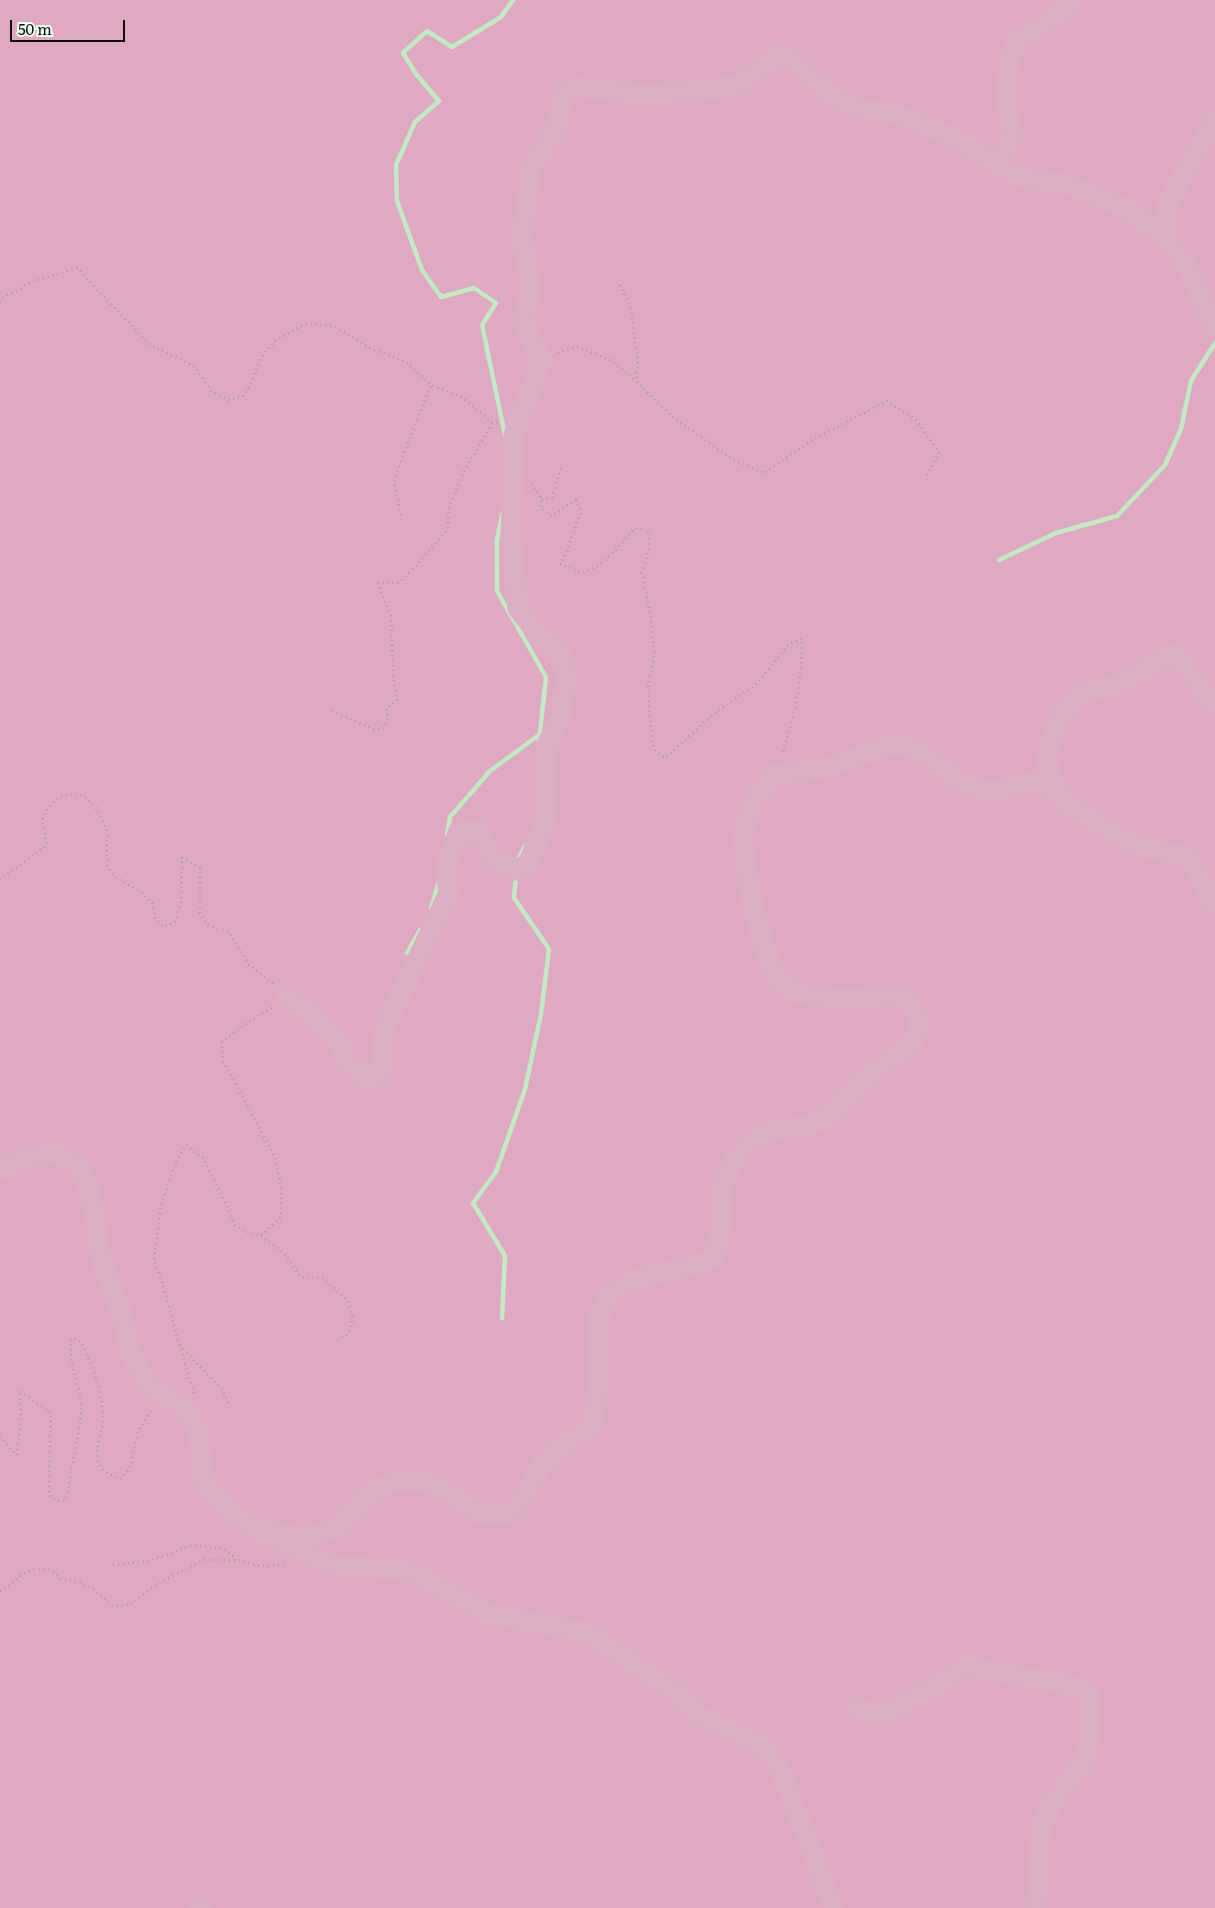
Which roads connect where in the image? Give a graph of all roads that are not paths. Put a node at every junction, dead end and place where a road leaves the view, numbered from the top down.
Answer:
1 (1072, 0) edge
2 (1215, 120) edge
3 (996, 164) junction
4 (1165, 240) junction
5 (1215, 327) edge
6 (1215, 704) edge
7 (1056, 792) junction
8 (1215, 904) edge
9 (287, 996) road end
10 (0, 1170) edge
11 (255, 1529) junction
12 (858, 1706) dead end
13 (834, 1908) edge
14 (1036, 1908) edge

1 - 3 street
2 - 4 street
3 - 4 street
3 - 9 street
4 - 5 street
6 - 7 street
7 - 8 street
7 - 11 street
10 - 11 street
11 - 13 street
12 - 14 street

